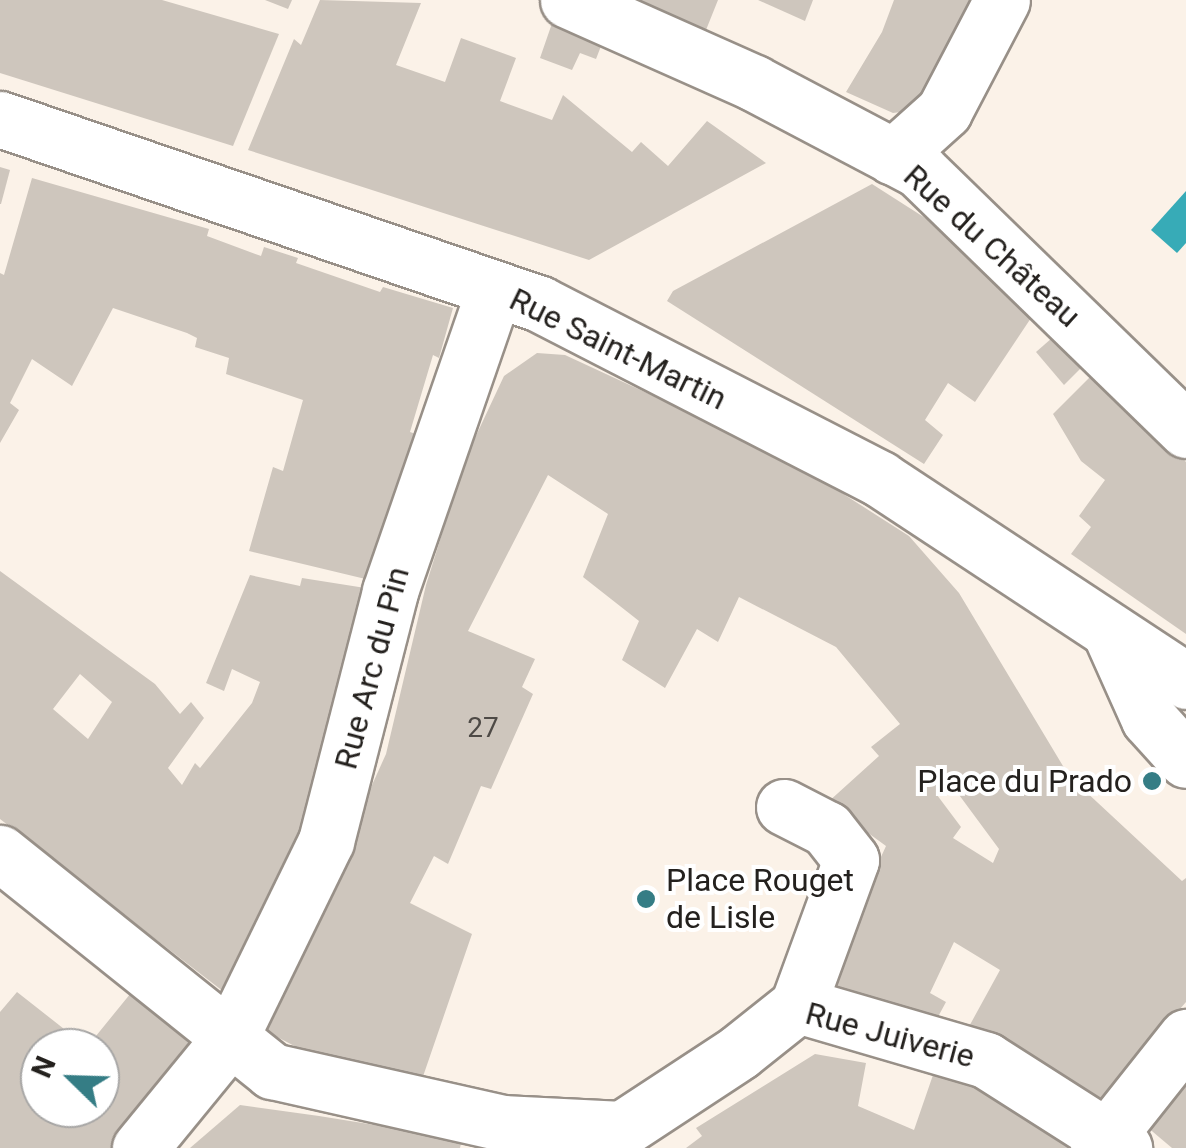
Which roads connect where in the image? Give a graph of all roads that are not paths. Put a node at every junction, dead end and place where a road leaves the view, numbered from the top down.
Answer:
1 (568, 0) edge
2 (1002, 0) edge
3 (0, 119) edge
4 (893, 157) junction
5 (494, 290) junction
6 (1186, 430) edge
7 (1110, 632) junction
8 (1186, 681) edge
9 (1186, 760) edge
10 (784, 807) dead end
11 (0, 853) edge
12 (798, 1005) junction
13 (1186, 1037) edge
14 (230, 1038) junction
15 (497, 1136) edge
16 (1109, 1144) edge
17 (140, 1148) edge

1 - 4 street
2 - 4 street, Rue du Château
3 - 5 street, Rue Saint-Martin
4 - 6 street, Rue du Château
5 - 7 street, Rue Saint-Martin
5 - 14 street, Rue Arc du Pin
7 - 8 street, Rue Saint-Martin
7 - 9 street
10 - 12 street
11 - 14 street, Rue Juiverie
12 - 15 street, Rue Juiverie
12 - 16 street, Rue Juiverie
13 - 16 street
14 - 15 street, Rue Juiverie
14 - 17 street, Rue Arc du Pin

